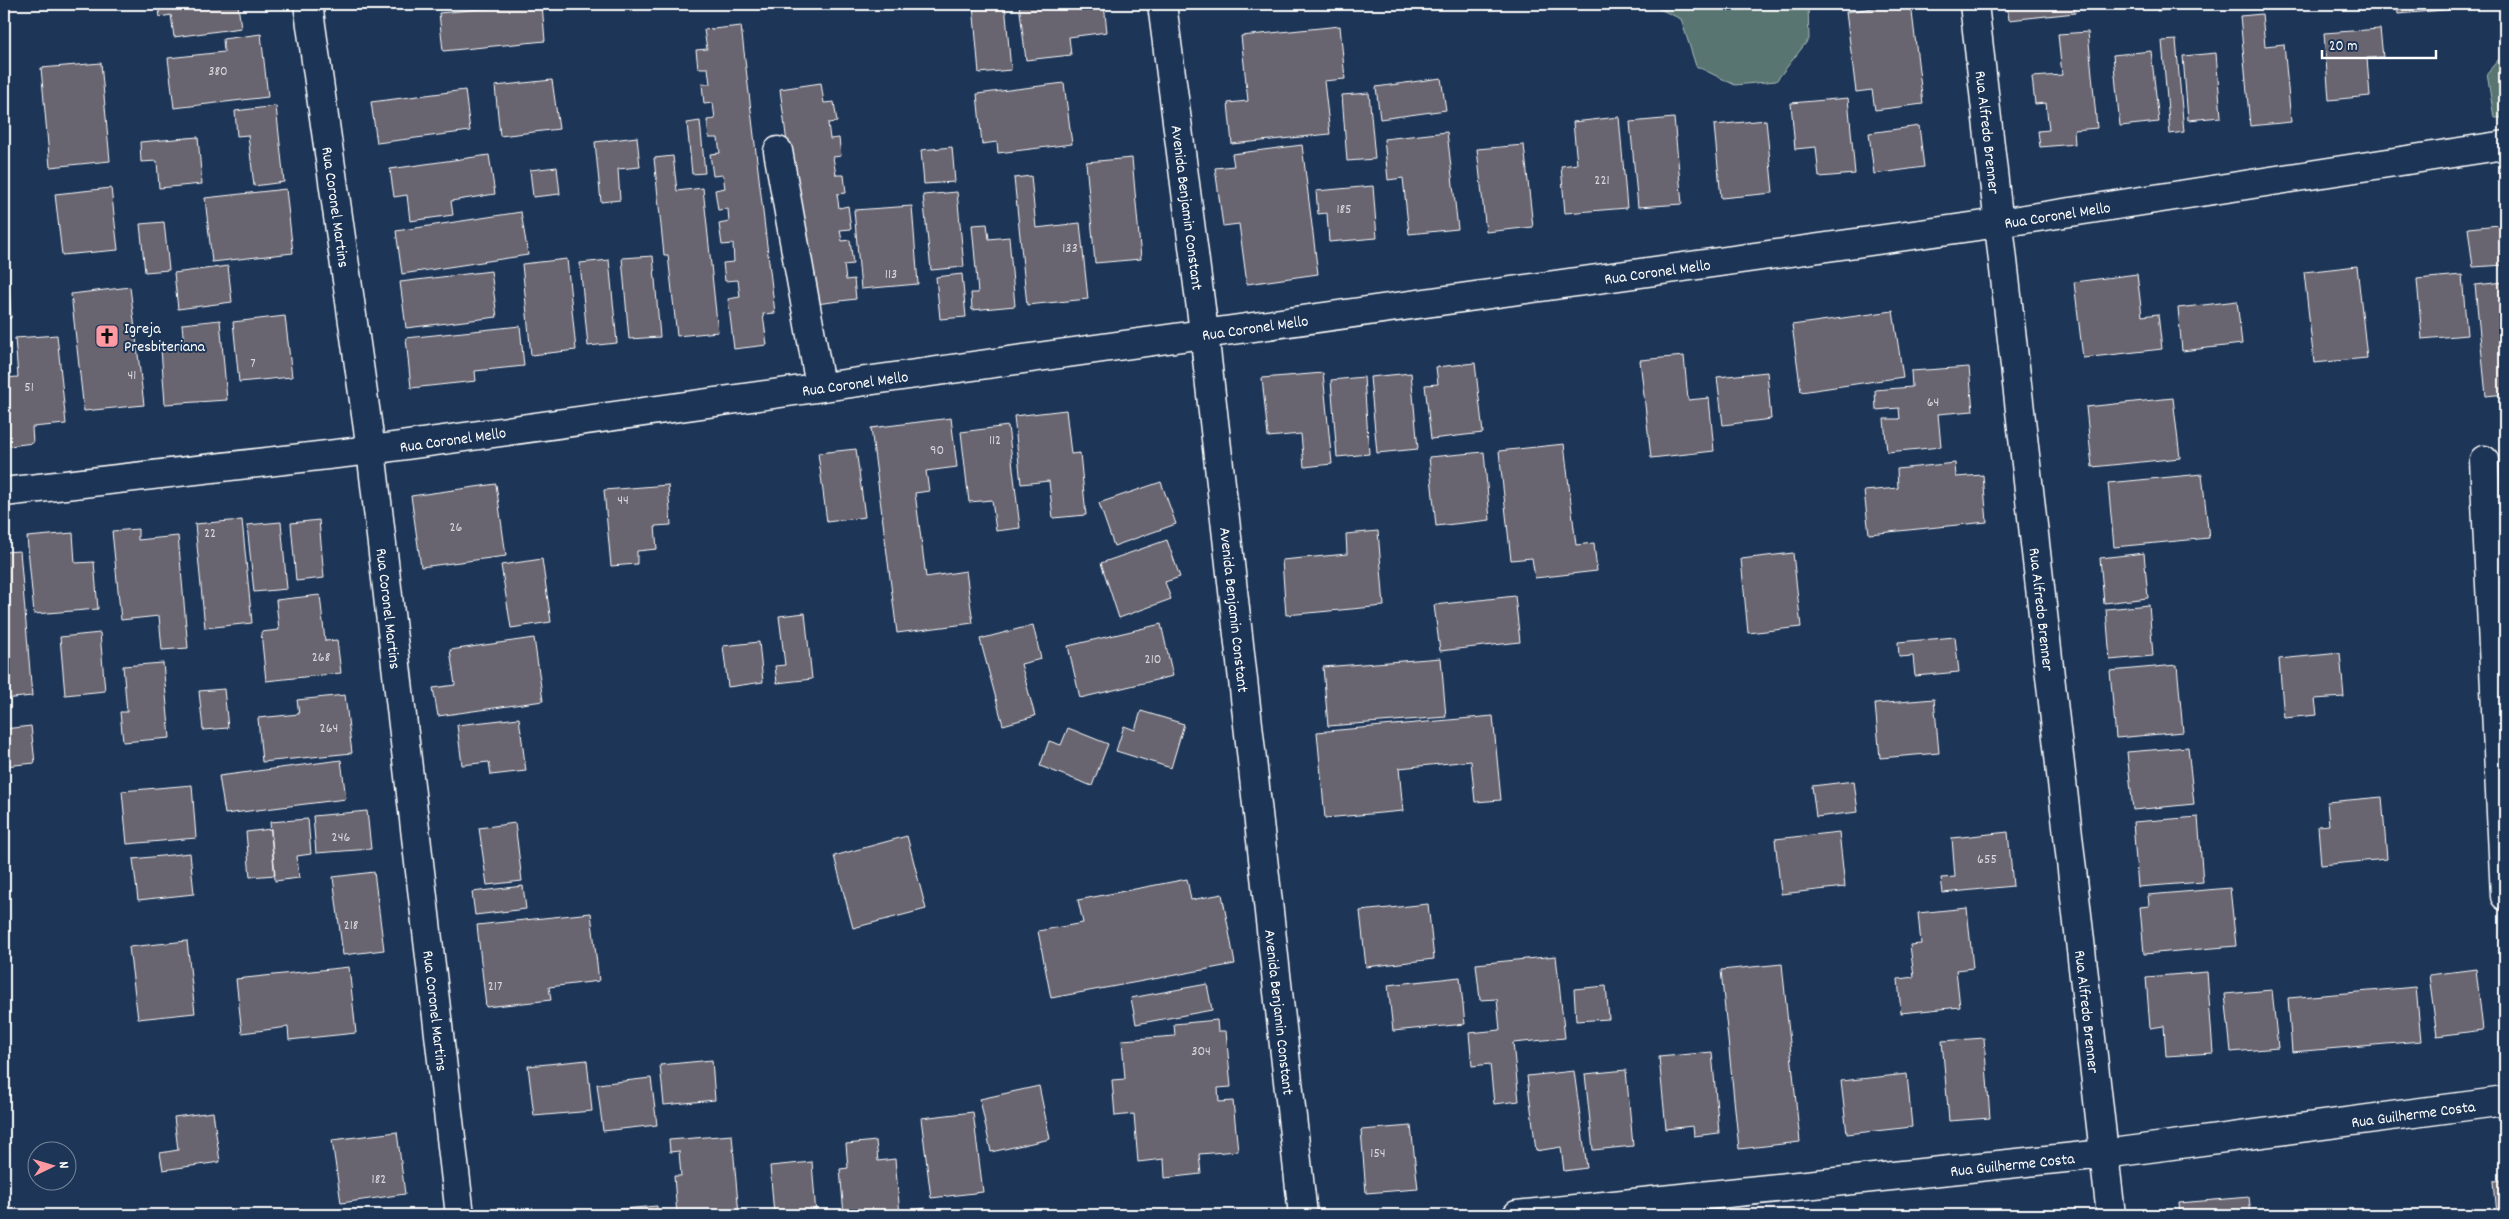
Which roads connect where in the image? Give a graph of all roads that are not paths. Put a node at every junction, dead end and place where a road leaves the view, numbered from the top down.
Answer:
1 (308, 4) edge
2 (1162, 4) edge
3 (1974, 4) edge
4 (2505, 145) edge
5 (778, 151) dead end
6 (1999, 223) junction
7 (1204, 332) junction
8 (820, 386) junction
9 (371, 450) junction
10 (2484, 460) dead end
11 (4, 492) edge
12 (2505, 896) edge
13 (2505, 1102) edge
14 (2104, 1154) junction
15 (460, 1215) edge
16 (1304, 1215) edge
17 (1517, 1215) edge
18 (2110, 1215) edge

1 - 9 street, Rua Coronel Martins
2 - 7 street, Avenida Benjamin Constant
3 - 6 street, Rua Alfredo Brenner
4 - 6 street, Rua Coronel Mello
5 - 8 street
6 - 7 street, Rua Coronel Mello
6 - 14 street, Rua Alfredo Brenner
7 - 8 street, Rua Coronel Mello
7 - 16 street, Avenida Benjamin Constant
8 - 9 street, Rua Coronel Mello
9 - 11 street, Rua Coronel Mello
9 - 15 street, Rua Coronel Martins
10 - 12 street
13 - 14 street, Rua Guilherme Costa
14 - 17 street, Rua Guilherme Costa
14 - 18 street, Rua Alfredo Brenner

